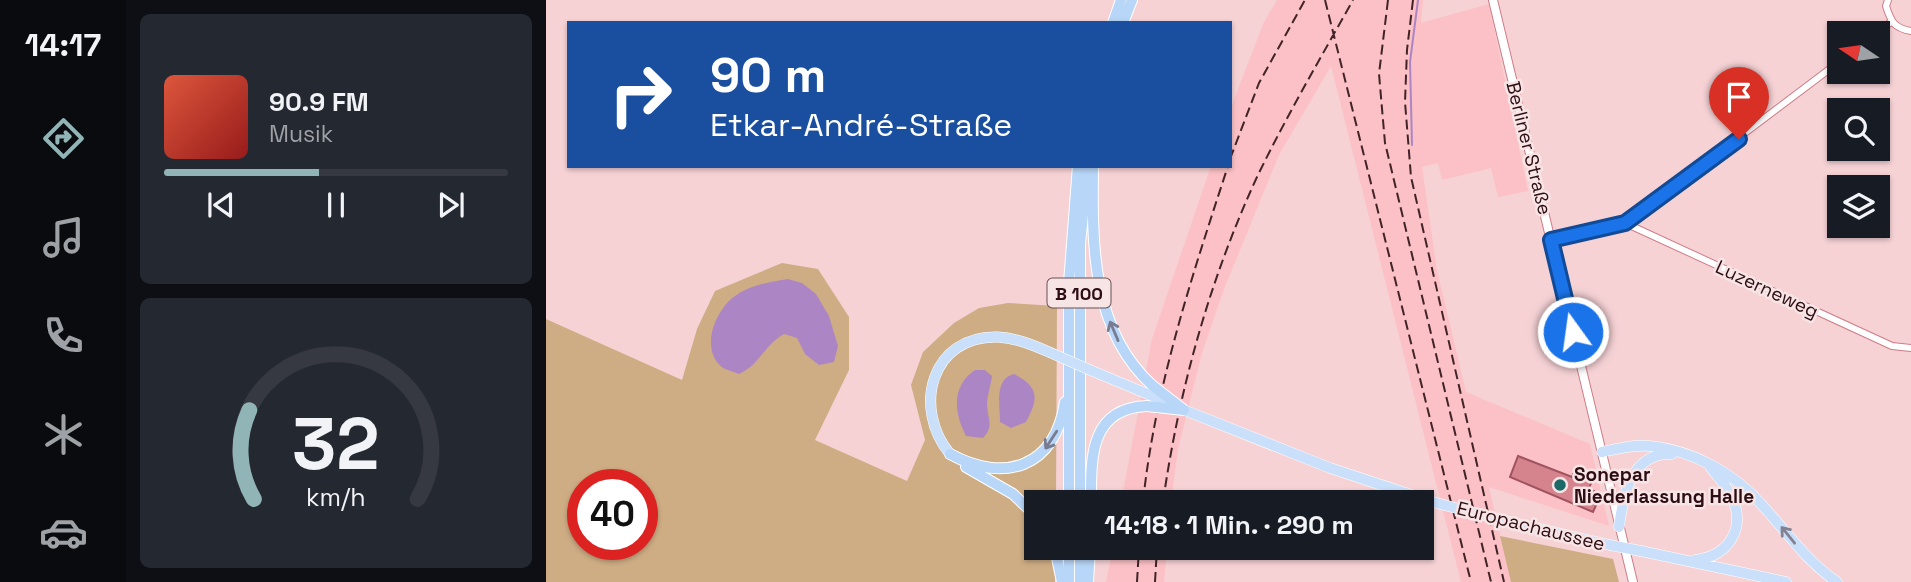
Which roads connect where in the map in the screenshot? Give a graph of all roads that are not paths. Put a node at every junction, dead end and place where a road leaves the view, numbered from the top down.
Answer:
1 (1121, 0) edge
2 (1132, 0) edge
3 (1493, 0) edge
4 (1888, 0) edge
5 (1114, 21) edge
6 (1124, 21) edge
7 (1891, 22) joint
8 (1911, 32) edge
9 (1827, 71) edge
10 (1077, 168) edge
11 (1088, 168) edge
12 (1093, 168) edge
13 (1625, 223) junction
14 (1551, 240) junction
15 (1911, 348) edge
16 (1069, 375) junction
17 (1150, 396) junction
18 (1184, 410) junction
19 (1602, 452) junction
20 (950, 454) junction
21 (1689, 455) junction
22 (1708, 465) junction
23 (1069, 490) edge
24 (1080, 490) edge
25 (1091, 490) edge
26 (1024, 505) edge
27 (1619, 527) junction
28 (1057, 560) edge
29 (1069, 560) edge
30 (1080, 560) edge
31 (1089, 560) edge
32 (1684, 561) junction
33 (1062, 582) edge
34 (1069, 582) edge
35 (1080, 582) edge
36 (1088, 582) edge
37 (1633, 582) edge
38 (1786, 582) edge
39 (1837, 582) edge

1 - 5 highway
2 - 6 highway
3 - 14 street, Berliner Straße
4 - 7 street
7 - 8 street
9 - 13 street
10 - 16 highway, B 100
11 - 24 highway, B 100
17 -> 12 highway
13 - 14 street
13 - 15 street, Luzerneweg
14 - 19 street, Berliner Straße
16 -> 20 highway
16 - 23 highway, B 100
17 - 18 highway, bridge
17 - 18 highway, bridge
17 - 20 main road, bridge
17 - 25 highway
18 - 32 main road, Europachaussee, bridge
19 - 21 main road
19 - 27 street, Berliner Straße
20 - 26 highway
21 - 22 main road
21 - 27 main road
22 - 32 main road
39 -> 22 main road
27 - 37 street, Berliner Straße
28 - 33 highway
29 - 34 highway
30 - 35 highway
31 - 36 highway
32 - 38 main road, Europachaussee

